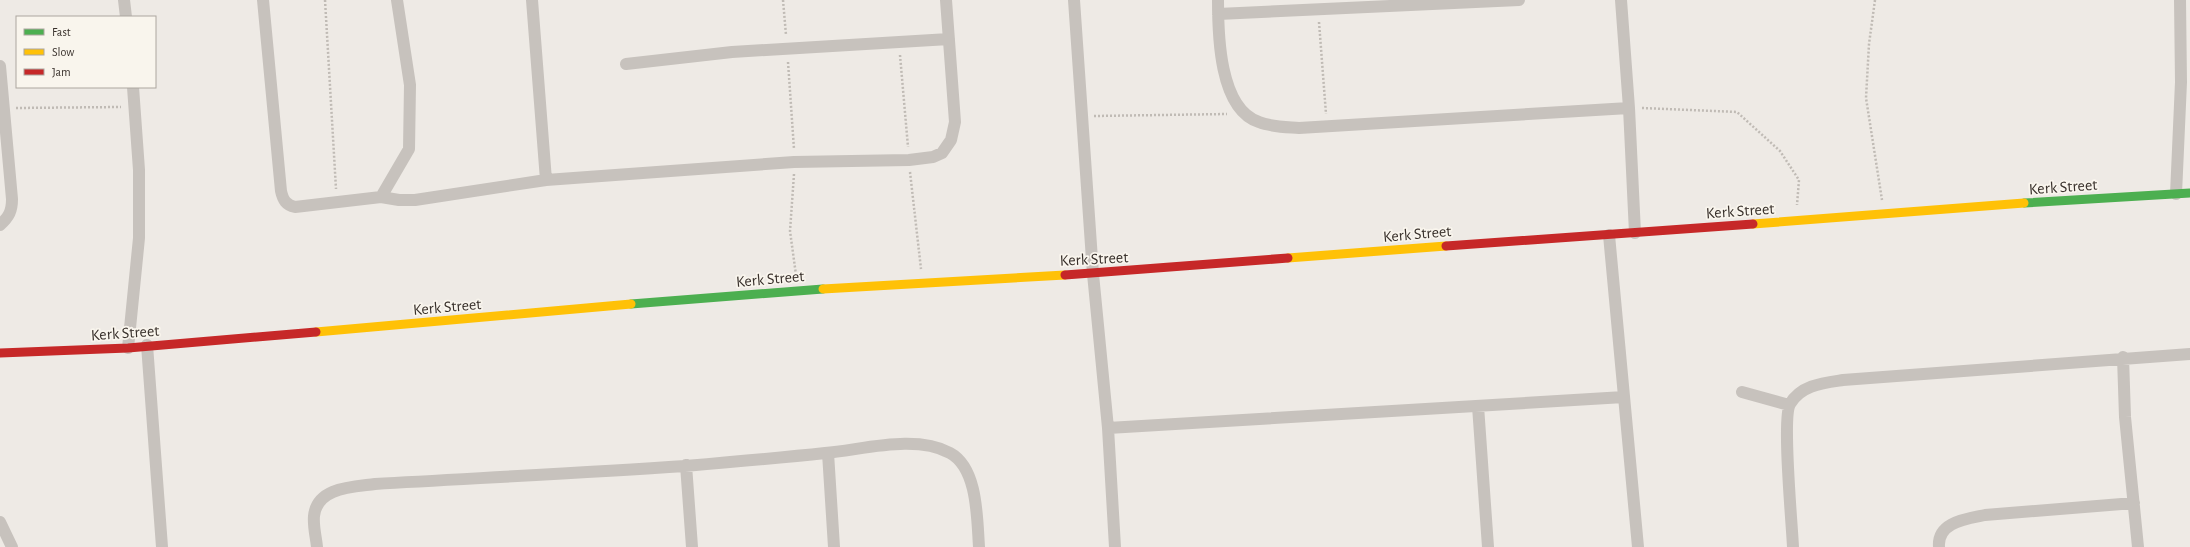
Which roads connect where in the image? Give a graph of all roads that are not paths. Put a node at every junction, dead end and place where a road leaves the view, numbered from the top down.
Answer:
1 (124, 0) edge
2 (263, 0) edge
3 (398, 0) edge
4 (532, 0) edge
5 (946, 0) edge
6 (1074, 0) edge
7 (1218, 0) edge
8 (1519, 0) edge
9 (1621, 0) edge
10 (2180, 0) edge
11 (1218, 14) junction
12 (126, 16) edge
13 (949, 39) junction
14 (626, 64) dead end
15 (0, 66) edge
16 (133, 88) edge
17 (1629, 108) junction
18 (546, 180) junction
19 (2190, 193) edge
20 (2176, 194) junction
21 (381, 197) junction
22 (0, 225) edge
23 (1635, 233) junction
24 (1609, 235) junction
25 (1092, 274) junction
26 (147, 345) junction
27 (128, 348) junction
28 (0, 353) edge
29 (2190, 354) edge
30 (2123, 357) junction
31 (1742, 392) dead end
32 (1624, 397) junction
33 (1789, 405) junction
34 (1478, 406) junction
35 (1108, 428) junction
36 (828, 453) junction
37 (686, 466) junction
38 (2134, 503) junction
39 (0, 522) edge
40 (12, 547) edge
41 (162, 547) edge
42 (317, 547) edge
43 (692, 547) edge
44 (834, 547) edge
45 (979, 547) edge
46 (1115, 547) edge
47 (1488, 547) edge
48 (1638, 547) edge
49 (1793, 547) edge
50 (1939, 547) edge
51 (2138, 547) edge

1 - 12 street
2 - 21 street
3 - 21 street
4 - 18 street
5 - 13 street
6 - 25 street
7 - 11 street
8 - 11 street
9 - 17 street
10 - 20 street
11 - 17 street
13 - 14 street
13 - 18 street
15 - 22 street
16 - 27 street
17 - 23 street
18 - 21 street
19 - 20 street, Kerk Street
20 - 23 street, Kerk Street
23 - 24 street, Kerk Street
24 - 25 street, Kerk Street
24 - 32 street
25 - 26 street, Kerk Street
25 - 35 street
26 - 27 street, Kerk Street
26 - 41 street
27 - 28 street, Kerk Street
29 - 30 street
30 - 33 street
30 - 38 street
31 - 33 street
32 - 34 street
32 - 48 street
33 - 49 street
34 - 35 street
34 - 47 street
35 - 46 street
36 - 37 street
36 - 44 street
36 - 45 street
37 - 42 street
37 - 43 street
38 - 50 street
38 - 51 street
39 - 40 street

